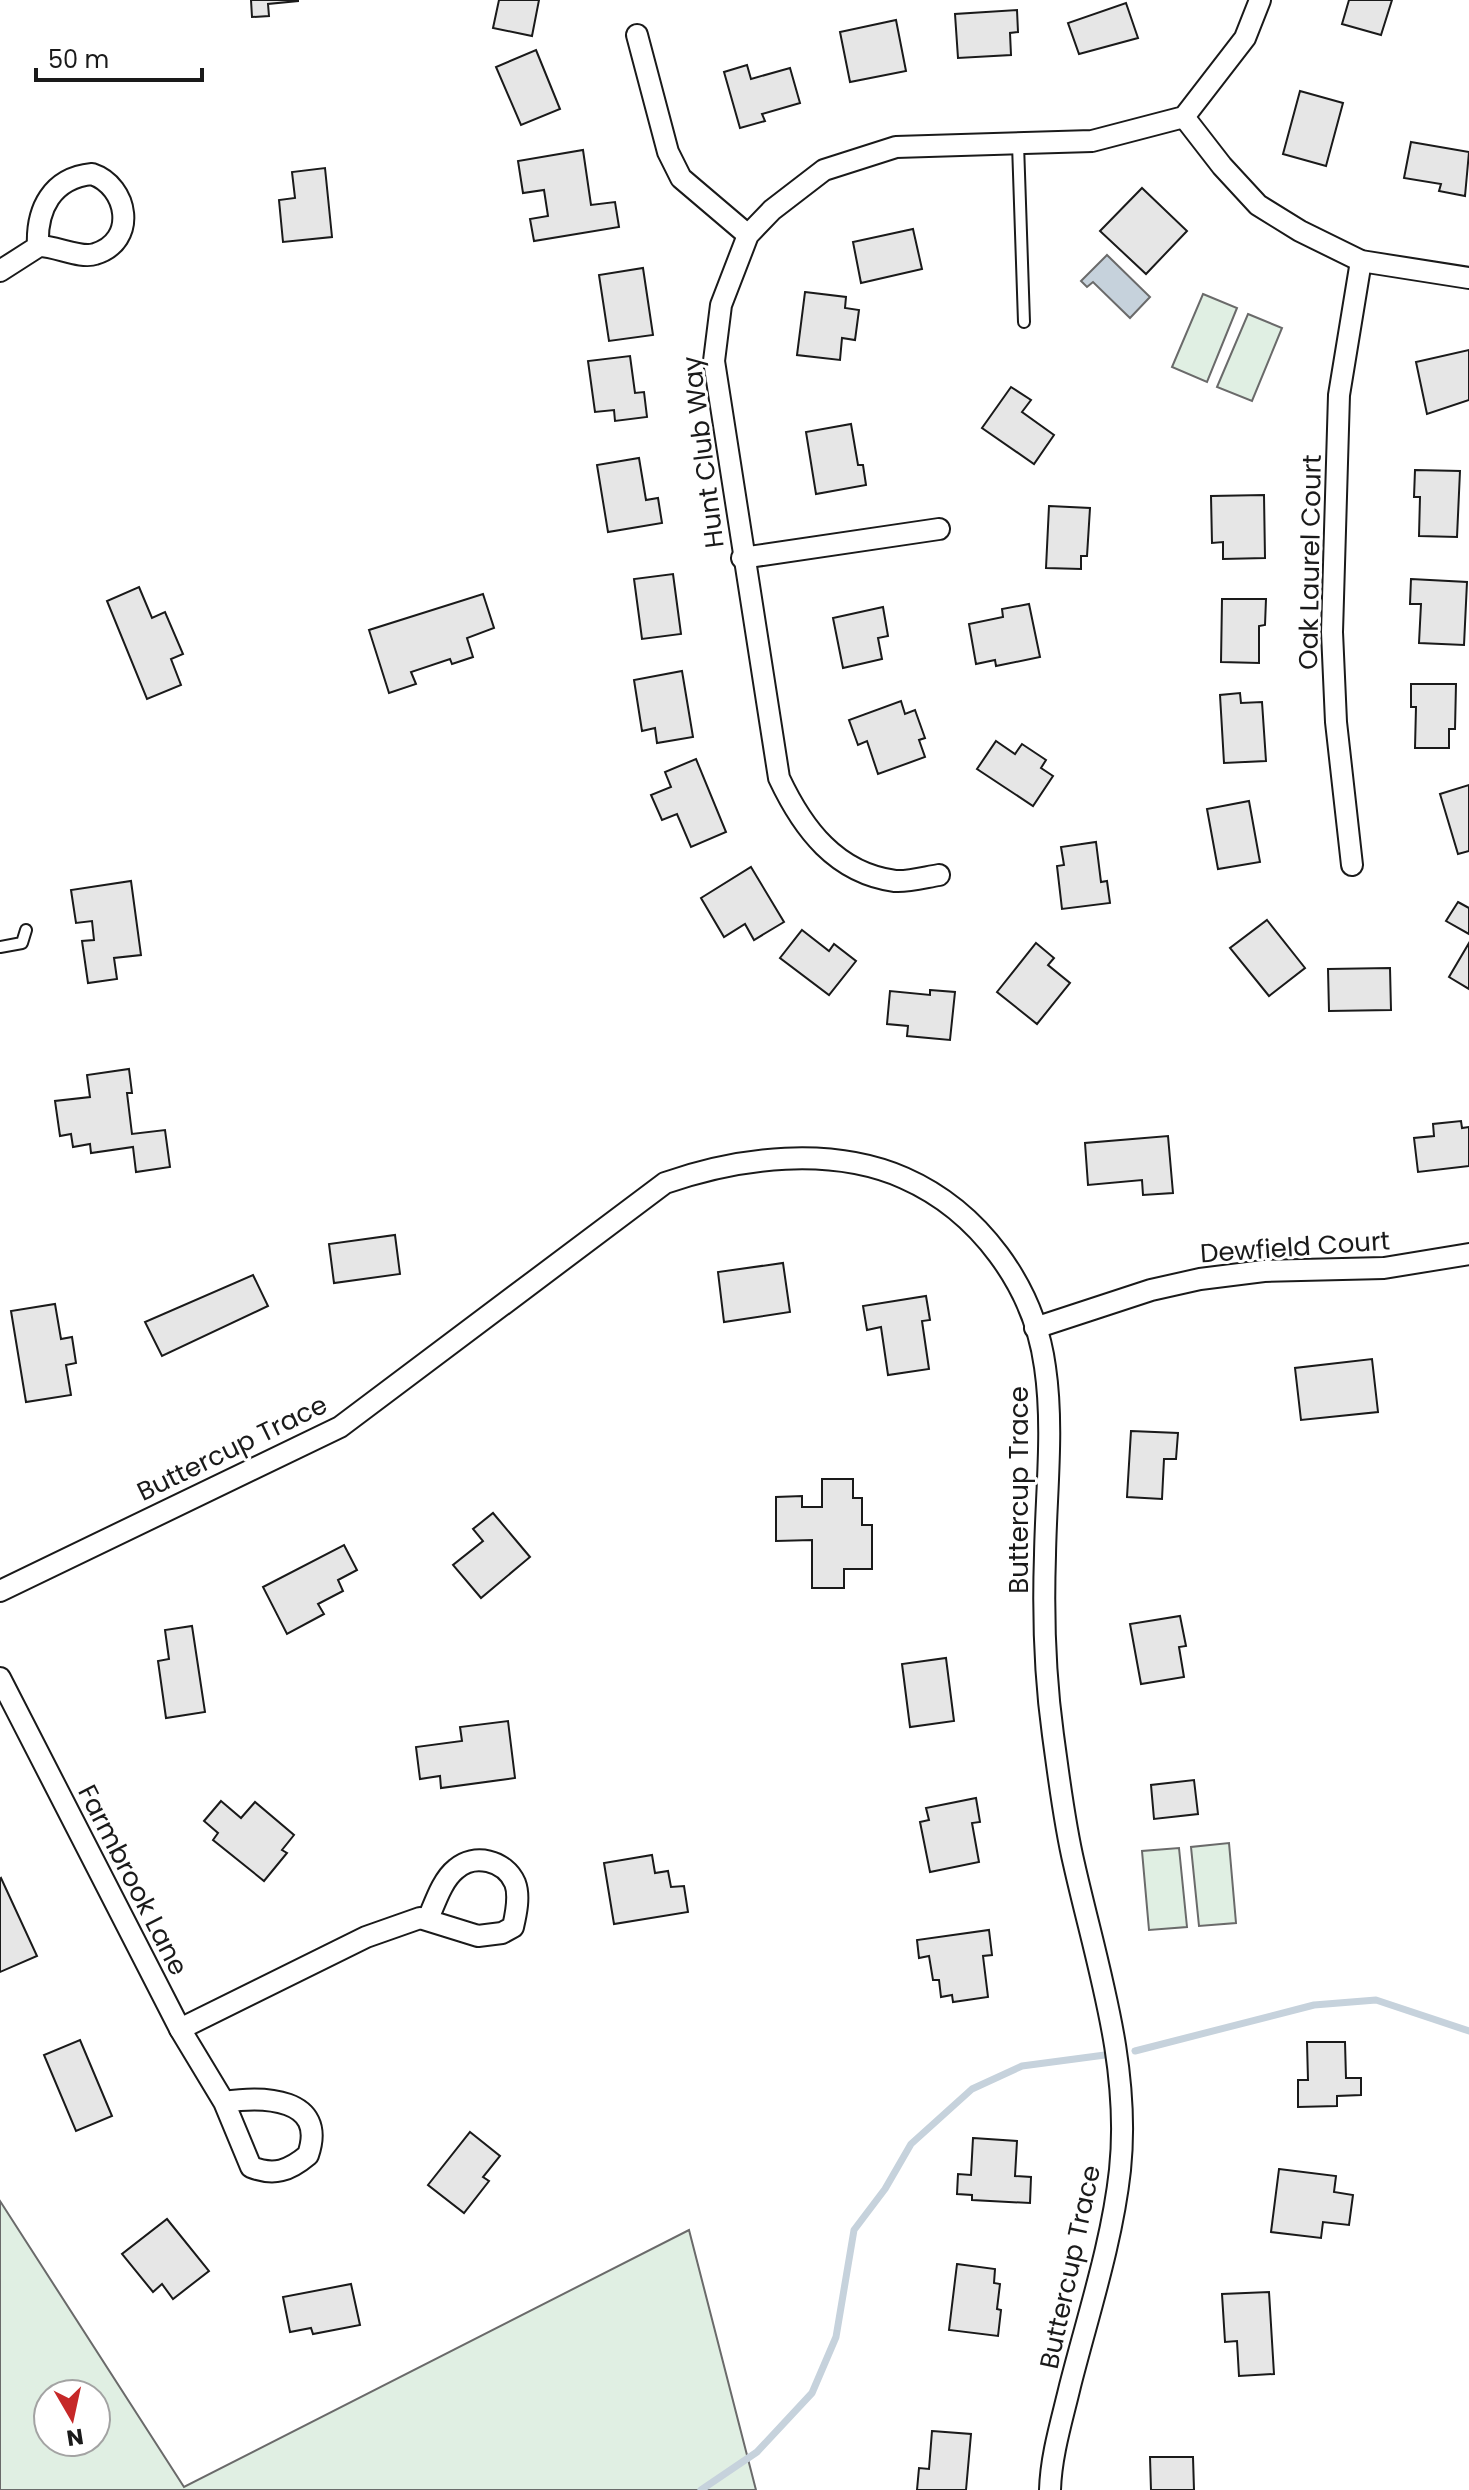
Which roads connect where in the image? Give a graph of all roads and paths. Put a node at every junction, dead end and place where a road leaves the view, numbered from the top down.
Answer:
1 (1260, 0) edge
2 (637, 35) dead end
3 (1184, 117) junction
4 (1018, 144) junction
5 (748, 235) junction
6 (38, 247) junction
7 (1361, 261) junction
8 (0, 271) edge
9 (1469, 278) edge
10 (1024, 322) dead end
11 (939, 529) dead end
12 (742, 558) junction
13 (1352, 865) dead end
14 (939, 875) dead end
15 (26, 930) dead end
16 (0, 947) edge
17 (1469, 1254) edge
18 (1035, 1328) junction
19 (0, 1591) edge
20 (0, 1678) edge
21 (428, 1919) junction
22 (180, 2029) junction
23 (224, 2102) junction
24 (1050, 2490) edge

1 - 3 street
2 - 5 street
3 - 4 street, Hunt Club Way
3 - 7 street
4 - 5 street, Hunt Club Way
4 - 10 lane
5 - 12 street, Hunt Club Way
6 - 6 street
6 - 8 street
7 - 9 street
7 - 13 street, Oak Laurel Court
11 - 12 street
12 - 14 street, Hunt Club Way
15 - 16 lane
17 - 18 street, Dewfield Court
18 - 19 street, Buttercup Trace
18 - 24 street, Buttercup Trace
20 - 22 street, Farmbrook Lane
21 - 21 street
21 - 22 street
22 - 23 street, Farmbrook Lane
23 - 23 street, Farmbrook Lane

